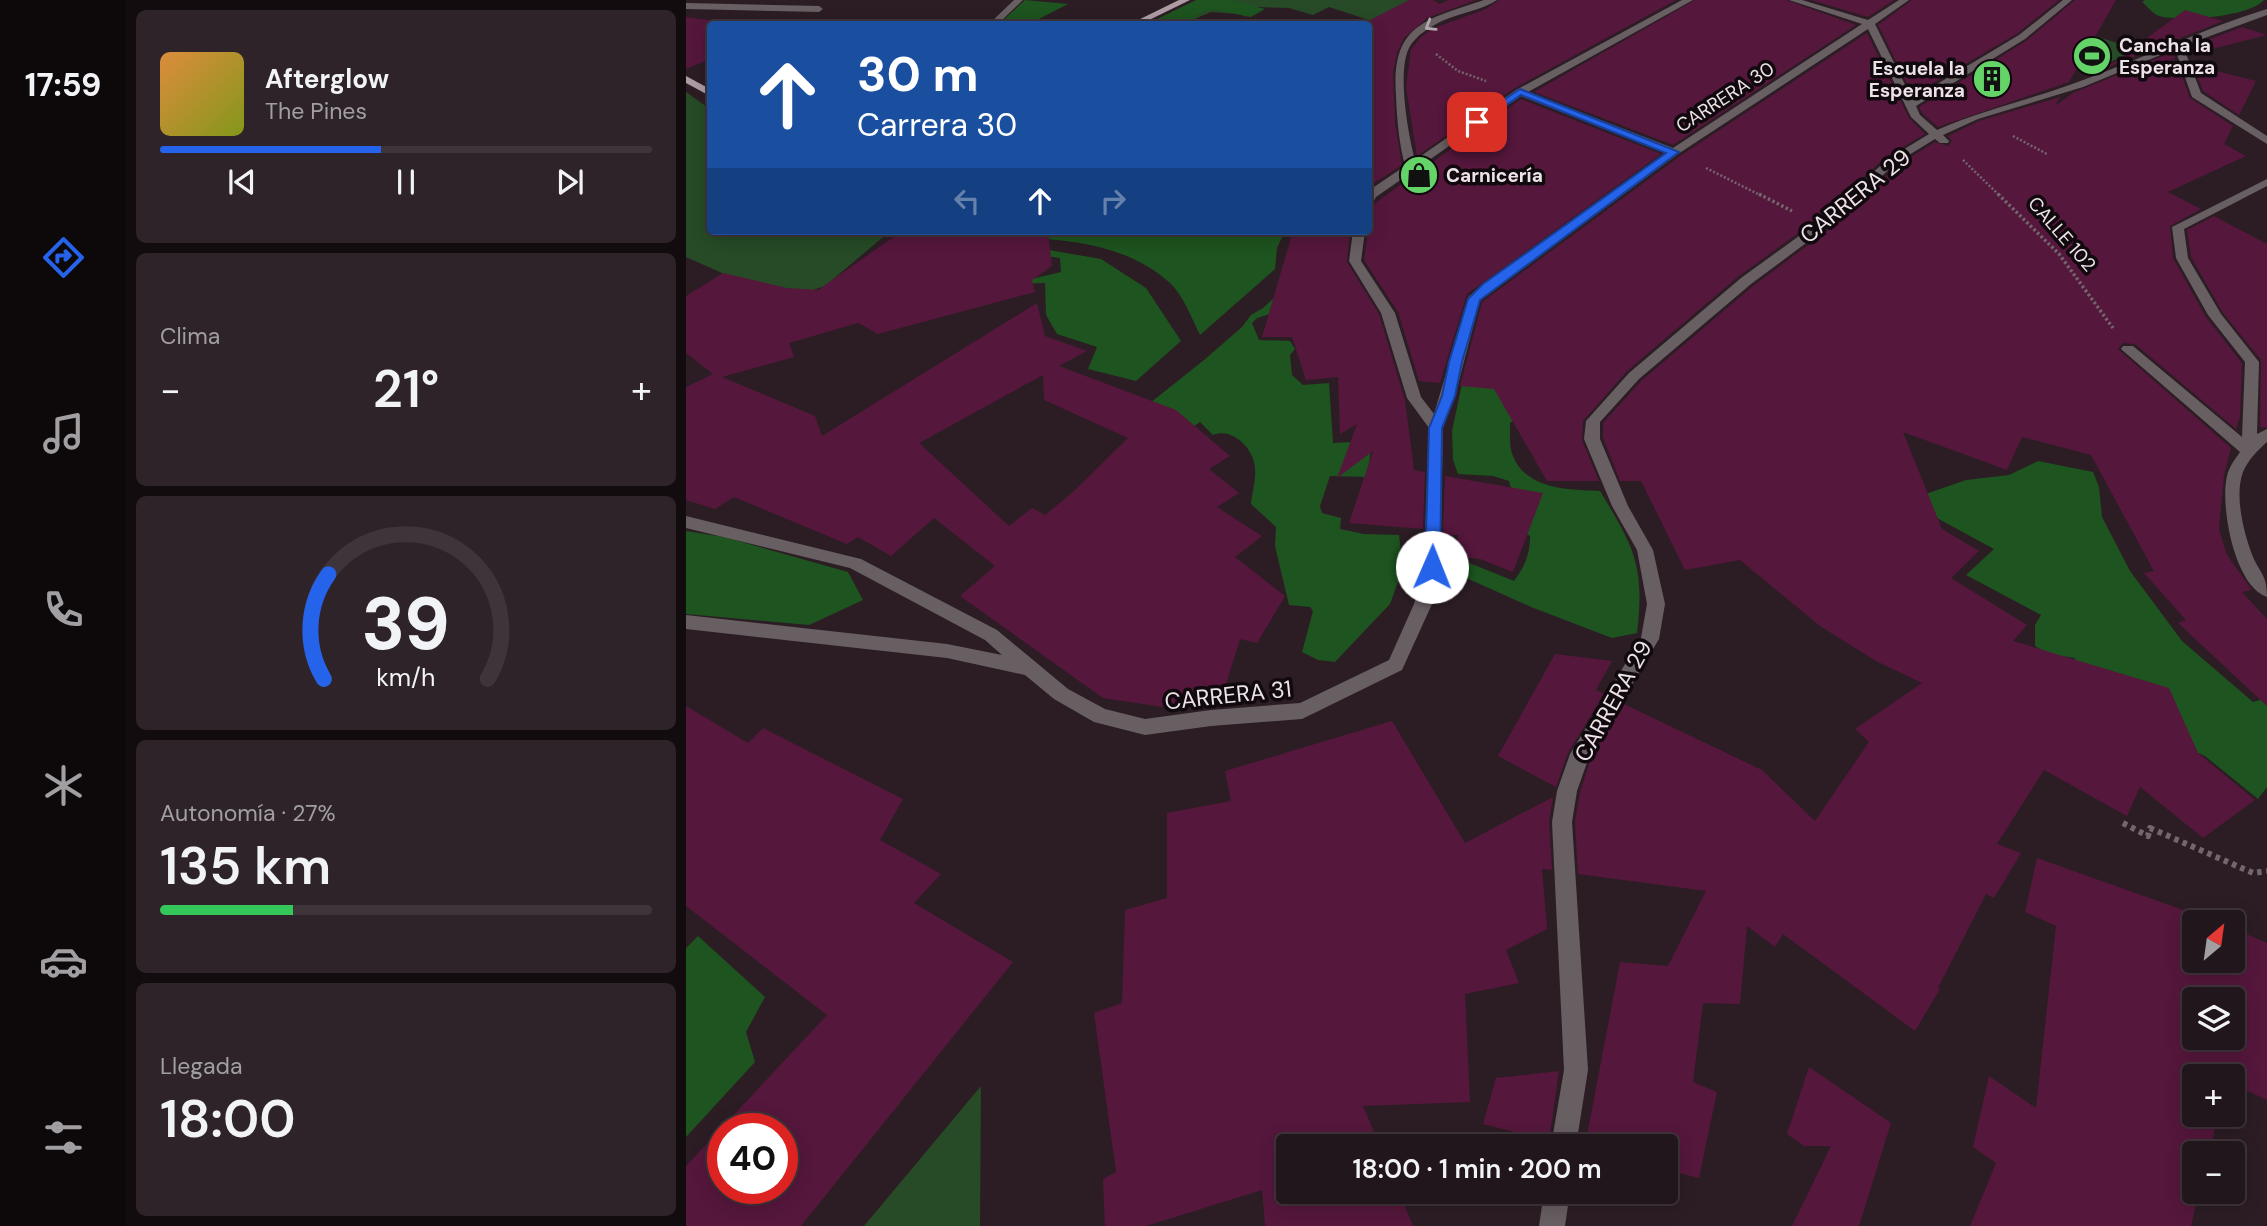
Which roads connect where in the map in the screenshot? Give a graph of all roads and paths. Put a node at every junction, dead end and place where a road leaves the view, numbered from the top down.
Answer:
1 (1019, 0) edge
2 (1186, 0) edge
3 (1493, 0) edge
4 (1689, 0) edge
5 (1793, 0) edge
6 (1905, 0) edge
7 (2068, 0) edge
8 (686, 6) edge
9 (820, 8) edge
10 (2267, 12) edge
11 (996, 21) edge
12 (1141, 21) edge
13 (1870, 24) junction
14 (1411, 39) junction
15 (2178, 44) junction
16 (686, 79) edge
17 (707, 91) edge
18 (1520, 92) junction
19 (1910, 105) junction
20 (1940, 138) junction
21 (2267, 141) edge
22 (1674, 152) junction
23 (1411, 167) junction
24 (2267, 182) edge
25 (1372, 194) edge
26 (1821, 226) junction
27 (1358, 235) edge
28 (2128, 349) joint
29 (1436, 428) junction
30 (2266, 435) edge
31 (2249, 451) junction
32 (686, 522) edge
33 (2267, 590) edge
34 (686, 622) edge
35 (1030, 668) junction
36 (2123, 823) dead end
37 (2267, 871) edge
38 (1566, 1134) edge
39 (1556, 1204) edge
40 (1552, 1226) edge

1 - 11 street
2 - 12 main road
3 -> 14 street
4 - 18 street
5 - 13 street
6 - 13 street, CARRERA 30
7 - 19 street
8 - 9 street
10 - 15 street, CARRERA 29
13 - 19 street
13 - 22 street, CARRERA 30
14 - 18 path
14 - 23 street
15 - 20 street, CARRERA 29
15 - 21 street
16 - 17 main road
18 - 22 street
18 - 23 street
19 - 20 street
20 - 26 street, CARRERA 29
20 - 28 path, CALLE 102
22 - 26 path
22 - 29 street, CARRERA 30
23 - 25 street
24 - 31 street
26 - 38 street, CARRERA 29
27 - 29 street
28 - 31 street
29 - 35 street, CARRERA 31
30 - 31 street
31 - 33 street
32 - 35 street, CARRERA 31
34 - 35 street
36 - 37 path
39 - 40 street

